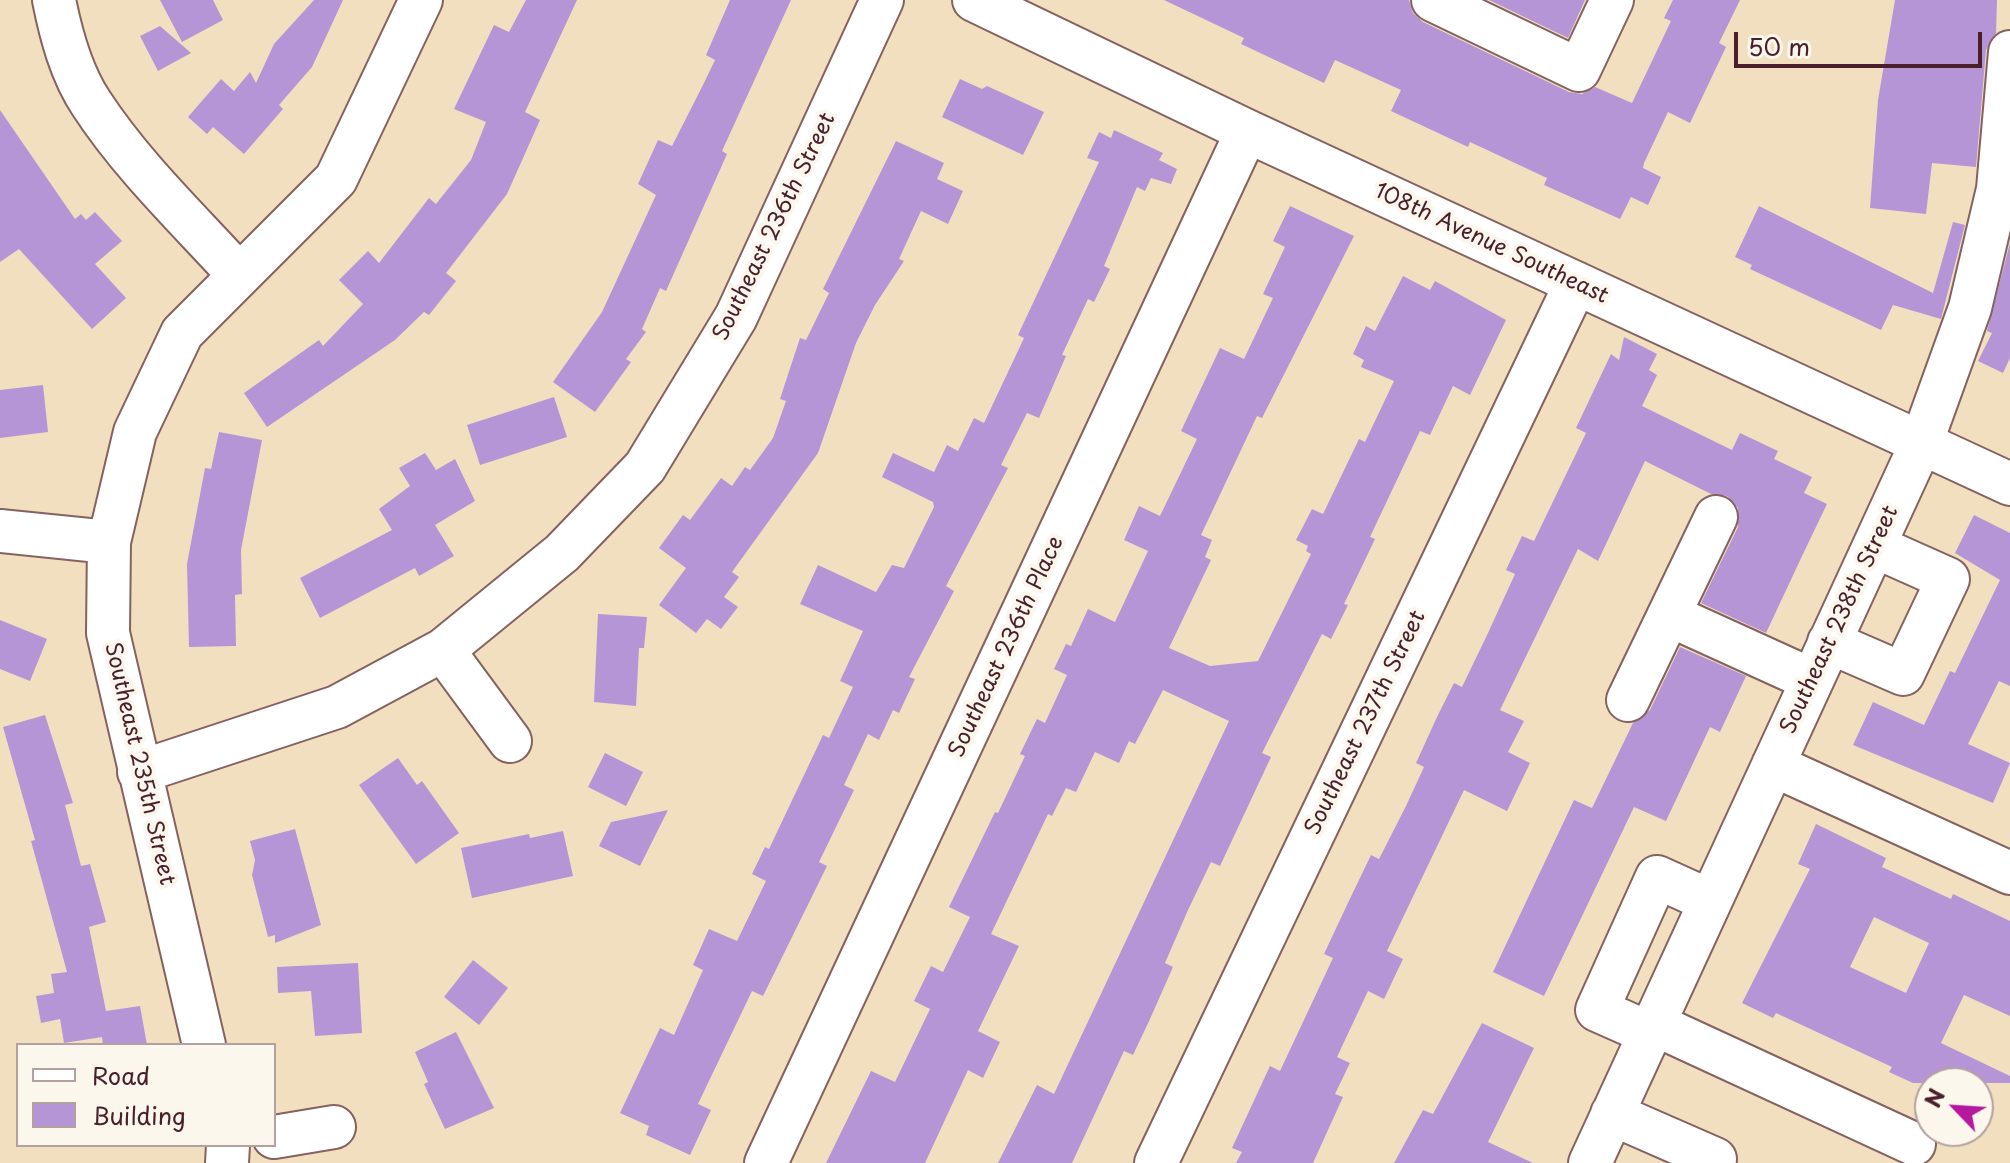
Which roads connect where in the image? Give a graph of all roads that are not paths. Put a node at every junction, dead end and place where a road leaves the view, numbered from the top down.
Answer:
1 (54, 0) edge
2 (421, 0) edge
3 (882, 0) edge
4 (974, 0) edge
5 (1433, 0) edge
6 (1612, 0) edge
7 (2010, 52) edge
8 (1247, 131) junction
9 (239, 275) junction
10 (1576, 283) junction
11 (1921, 444) junction
12 (2010, 484) edge
13 (1716, 517) dead end
14 (0, 531) edge
15 (109, 542) junction
16 (1874, 546) junction
17 (1669, 615) junction
18 (1829, 642) junction
19 (443, 650) junction
20 (1812, 680) junction
21 (1628, 700) dead end
22 (510, 741) dead end
23 (1773, 765) junction
24 (139, 772) junction
25 (2010, 873) edge
26 (1710, 901) junction
27 (1652, 1029) junction
28 (204, 1043) edge
29 (1612, 1114) junction
30 (334, 1127) dead end
31 (276, 1137) edge
32 (1914, 1144) dead end
33 (766, 1163) edge
34 (1156, 1163) edge
35 (1590, 1163) edge
36 (1713, 1163) edge

1 - 9 street
2 - 9 street, Southeast 235th Street
3 - 19 street, Southeast 236th Street
4 - 8 street, 108th Avenue Southeast
5 - 6 street
7 - 11 street, Southeast 238th Street
8 - 10 street, 108th Avenue Southeast
8 - 33 street, Southeast 236th Place
9 - 15 street, Southeast 235th Street
10 - 11 street, 108th Avenue Southeast
10 - 34 street, Southeast 237th Street
11 - 12 street, 108th Avenue Southeast
11 - 16 street, Southeast 238th Street
13 - 17 street
14 - 15 street
15 - 24 street, Southeast 235th Street
16 - 18 street, Southeast 238th Street
16 - 18 street
17 - 20 street
17 - 21 street
18 - 20 street, Southeast 238th Street
19 - 22 street
19 - 24 street, Southeast 236th Street
20 - 23 street, Southeast 238th Street
23 - 25 street
23 - 26 street, Southeast 238th Street
24 - 28 street, Southeast 235th Street
26 - 27 street, Southeast 238th Street
26 - 27 street
27 - 29 street, Southeast 238th Street
27 - 32 street
29 - 35 street, Southeast 238th Street
29 - 36 street
30 - 31 street

